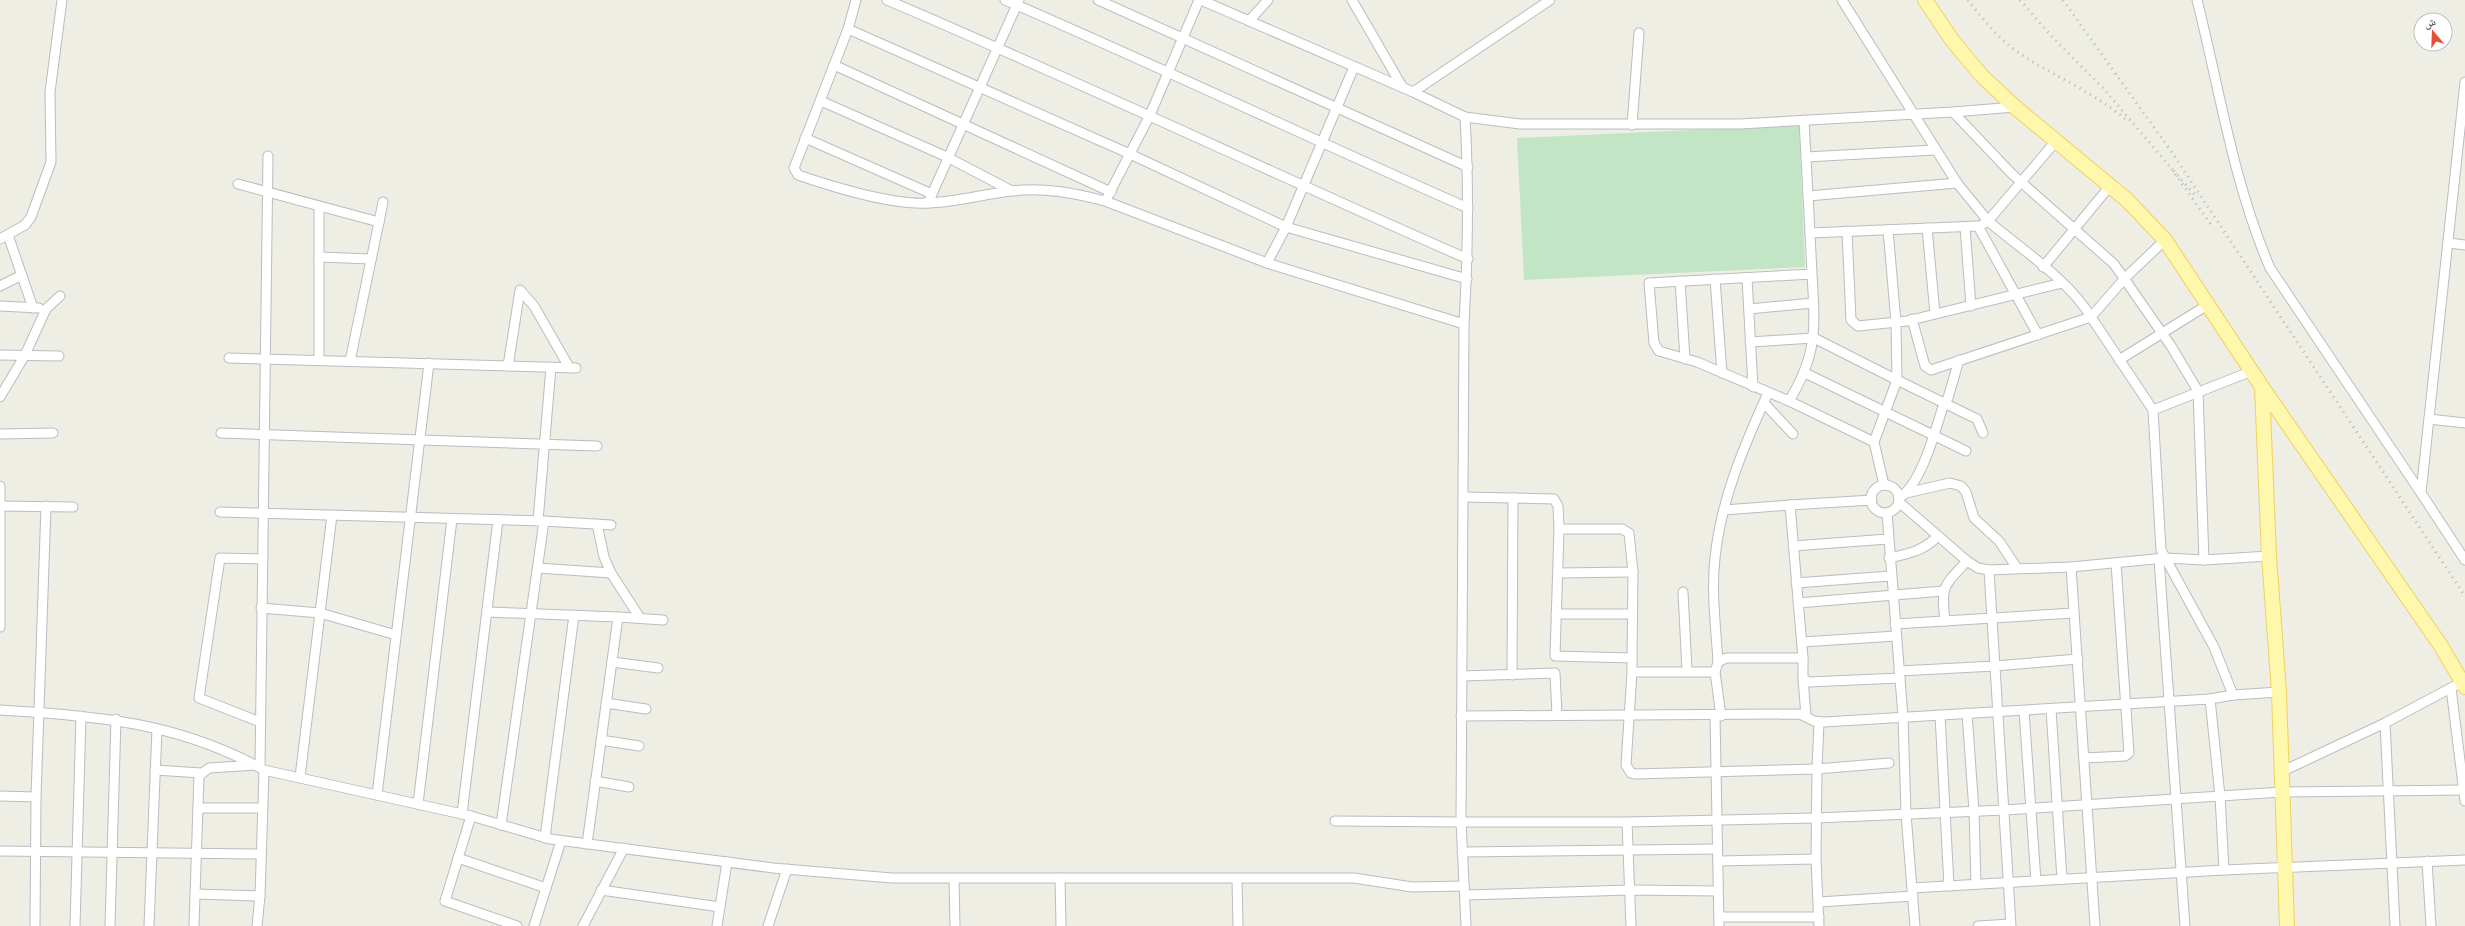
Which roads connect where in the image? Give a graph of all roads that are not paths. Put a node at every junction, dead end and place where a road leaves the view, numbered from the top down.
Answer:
1 (62, 0) edge
2 (856, 0) edge
3 (886, 0) edge
4 (1005, 0) edge
5 (1098, 0) edge
6 (1200, 0) edge
7 (1268, 0) edge
8 (1353, 0) edge
9 (1550, 0) edge
10 (1842, 0) edge
11 (1925, 0) edge
12 (2197, 0) edge
13 (1018, 2) edge
14 (1249, 21) junction
15 (848, 29) junction
16 (1639, 33) dead end
17 (1183, 38) junction
18 (998, 47) junction
19 (834, 65) junction
20 (1354, 67) junction
21 (1169, 71) junction
22 (2465, 82) edge
23 (1403, 88) junction
24 (980, 89) junction
25 (1414, 92) junction
26 (821, 101) junction
27 (2015, 107) junction
28 (1337, 110) junction
29 (1953, 112) junction
30 (1150, 115) junction
31 (1912, 115) junction
32 (1465, 117) junction
33 (1804, 120) junction
34 (962, 123) junction
35 (1632, 125) junction
36 (805, 138) junction
37 (2056, 141) junction
38 (1322, 144) junction
39 (1935, 150) junction
40 (1130, 154) junction
41 (268, 156) dead end
42 (947, 157) junction
43 (1806, 157) junction
44 (1468, 167) junction
45 (2461, 174) edge
46 (1957, 183) junction
47 (238, 184) dead end
48 (2022, 184) junction
49 (2110, 186) junction
50 (1303, 187) junction
51 (1012, 191) junction
52 (268, 192) junction
53 (1110, 192) junction
54 (932, 194) junction
55 (1808, 196) junction
56 (1105, 201) junction
57 (383, 202) dead end
58 (928, 203) junction
59 (319, 206) junction
60 (1468, 208) junction
61 (379, 222) junction
62 (1988, 222) junction
63 (1978, 226) junction
64 (1286, 227) junction
65 (1965, 227) junction
66 (1927, 228) junction
67 (1888, 230) junction
68 (2073, 230) junction
69 (1847, 232) junction
70 (1810, 233) junction
71 (4, 237) edge
72 (2165, 240) junction
73 (2449, 243) junction
74 (2465, 245) edge
75 (319, 257) junction
76 (371, 259) junction
77 (1468, 259) junction
78 (1268, 263) junction
79 (2043, 267) junction
80 (1812, 274) junction
81 (22, 275) junction
82 (1747, 278) junction
83 (2125, 278) junction
84 (1467, 279) junction
85 (1715, 280) junction
86 (1680, 281) junction
87 (2062, 283) junction
88 (0, 286) edge
89 (2014, 294) junction
90 (60, 296) dead end
91 (1813, 303) junction
92 (2209, 304) junction
93 (0, 306) edge
94 (1971, 306) junction
95 (33, 308) junction
96 (46, 309) junction
97 (1748, 309) junction
98 (1935, 314) junction
99 (2091, 317) junction
100 (1912, 319) junction
101 (1896, 322) junction
102 (1464, 324) junction
103 (2162, 334) junction
104 (2038, 335) junction
105 (1814, 338) junction
106 (1750, 342) junction
107 (0, 355) edge
108 (25, 355) junction
109 (59, 356) dead end
110 (229, 358) dead end
111 (266, 359) junction
112 (1685, 359) junction
113 (319, 360) junction
114 (1959, 360) junction
115 (2119, 360) junction
116 (350, 361) junction
117 (429, 363) junction
118 (508, 366) junction
119 (552, 367) junction
120 (2252, 371) junction
121 (1722, 373) junction
122 (1805, 373) junction
123 (1897, 380) junction
124 (1753, 387) junction
125 (2262, 387) junction
126 (2198, 391) junction
127 (1768, 393) junction
128 (0, 397) edge
129 (1789, 401) junction
130 (1944, 402) junction
131 (1764, 403) junction
132 (2153, 410) junction
133 (1884, 411) junction
134 (2429, 419) junction
135 (2465, 423) edge
136 (53, 433) dead end
137 (221, 433) dead end
138 (1983, 433) dead end
139 (0, 434) edge
140 (265, 434) junction
141 (1793, 434) dead end
142 (1933, 435) junction
143 (419, 440) junction
144 (1874, 442) junction
145 (545, 444) junction
146 (597, 446) dead end
147 (1966, 451) dead end
148 (1884, 485) junction
149 (0, 486) edge
150 (2421, 493) junction
151 (1463, 497) junction
152 (1513, 498) junction
153 (1901, 498) junction
154 (1872, 500) junction
155 (1790, 505) junction
156 (0, 506) edge
157 (46, 506) junction
158 (73, 507) dead end
159 (1724, 510) junction
160 (220, 512) dead end
161 (1887, 512) junction
162 (264, 513) junction
163 (332, 515) junction
164 (410, 517) junction
165 (452, 519) junction
166 (498, 520) junction
167 (541, 521) junction
168 (597, 524) junction
169 (611, 525) dead end
170 (1559, 529) junction
171 (1937, 537) junction
172 (1888, 539) junction
173 (1793, 546) junction
174 (2269, 556) junction
175 (1889, 558) junction
176 (263, 559) junction
177 (2162, 559) junction
178 (2204, 560) junction
179 (2465, 560) edge
180 (1967, 561) junction
181 (2116, 563) junction
182 (2071, 567) junction
183 (538, 568) junction
184 (2017, 568) junction
185 (1989, 570) junction
186 (1633, 572) junction
187 (611, 573) junction
188 (1558, 573) junction
189 (1890, 576) junction
190 (1796, 583) junction
191 (1943, 591) junction
192 (1682, 592) dead end
193 (1893, 595) junction
194 (1798, 603) junction
195 (262, 608) junction
196 (487, 612) junction
197 (320, 613) junction
198 (2074, 613) junction
199 (531, 614) junction
200 (1556, 614) junction
201 (1631, 614) junction
202 (574, 615) junction
203 (618, 617) junction
204 (640, 618) junction
205 (1991, 618) junction
206 (663, 620) dead end
207 (1946, 621) junction
208 (1895, 624) junction
209 (0, 628) edge
210 (396, 635) junction
211 (1896, 636) junction
212 (1802, 642) junction
213 (1556, 656) junction
214 (1632, 658) junction
215 (1803, 658) junction
216 (2078, 659) junction
217 (612, 662) junction
218 (1718, 662) junction
219 (1995, 666) junction
220 (658, 668) dead end
221 (1687, 671) junction
222 (1632, 672) junction
223 (1715, 672) junction
224 (1555, 673) junction
225 (1899, 674) junction
226 (1512, 675) junction
227 (1462, 676) junction
228 (1803, 679) junction
229 (2459, 686) edge
230 (2279, 692) junction
231 (2233, 695) junction
232 (2171, 700) junction
233 (2210, 700) junction
234 (606, 703) junction
235 (2128, 703) junction
236 (2081, 707) junction
237 (646, 709) dead end
238 (2051, 709) junction
239 (0, 710) edge
240 (2024, 711) junction
241 (1998, 712) junction
242 (39, 713) junction
243 (1967, 713) junction
244 (1556, 715) junction
245 (1629, 715) junction
246 (1718, 715) junction
247 (1940, 715) junction
248 (80, 716) junction
249 (1462, 716) junction
250 (1806, 716) junction
251 (1903, 717) junction
252 (116, 719) junction
253 (260, 722) junction
254 (1819, 722) junction
255 (2385, 723) junction
256 (157, 729) junction
257 (601, 740) junction
258 (639, 746) dead end
259 (2084, 758) junction
260 (1889, 763) dead end
261 (260, 768) junction
262 (1818, 769) junction
263 (154, 770) junction
264 (1716, 771) junction
265 (2281, 772) junction
266 (200, 773) junction
267 (300, 777) junction
268 (595, 781) junction
269 (629, 787) dead end
270 (2465, 790) edge
271 (2389, 791) junction
272 (2282, 792) junction
273 (377, 795) junction
274 (0, 796) edge
275 (2220, 796) junction
276 (36, 798) junction
277 (2177, 800) junction
278 (2465, 801) edge
279 (418, 804) junction
280 (2088, 805) junction
281 (2057, 807) junction
282 (198, 808) junction
283 (263, 808) junction
284 (2032, 808) junction
285 (2005, 810) junction
286 (1974, 811) junction
287 (1947, 812) junction
288 (462, 814) junction
289 (1906, 814) junction
290 (471, 816) junction
291 (1816, 818) junction
292 (1335, 820) dead end
293 (1717, 820) junction
294 (1461, 822) junction
295 (1627, 822) junction
296 (501, 825) junction
297 (545, 838) junction
298 (561, 840) junction
299 (587, 844) junction
300 (624, 848) junction
301 (1628, 849) junction
302 (1718, 849) junction
303 (36, 850) junction
304 (77, 850) junction
305 (0, 851) edge
306 (112, 852) junction
307 (1462, 852) junction
308 (150, 854) junction
309 (196, 854) junction
310 (261, 854) junction
311 (458, 858) junction
312 (1816, 859) junction
313 (2465, 860) edge
314 (1718, 861) junction
315 (2428, 861) junction
316 (727, 862) junction
317 (2391, 863) junction
318 (787, 869) junction
319 (2285, 869) junction
320 (2224, 870) junction
321 (2181, 873) junction
322 (1060, 878) junction
323 (2092, 878) junction
324 (954, 879) junction
325 (1237, 879) junction
326 (2062, 880) junction
327 (2036, 881) junction
328 (2009, 882) junction
329 (1976, 884) junction
330 (1949, 886) junction
331 (546, 888) junction
332 (601, 890) junction
333 (1630, 890) junction
334 (1464, 891) junction
335 (1718, 891) junction
336 (1913, 892) junction
337 (195, 894) junction
338 (260, 896) junction
339 (1819, 902) junction
340 (720, 907) junction
341 (1719, 922) edge
342 (1819, 922) edge
343 (2010, 925) edge
344 (35, 926) edge
345 (75, 926) edge
346 (110, 926) edge
347 (149, 926) edge
348 (194, 926) edge
349 (257, 926) edge
350 (517, 926) edge
351 (534, 926) edge
352 (583, 926) edge
353 (717, 926) edge
354 (768, 926) edge
355 (955, 926) edge
356 (1061, 926) edge
357 (1238, 926) edge
358 (1466, 926) edge
359 (1631, 926) edge
360 (1915, 926) edge
361 (1978, 926) edge
362 (2095, 926) edge
363 (2185, 926) edge
364 (2287, 926) edge
365 (2395, 926) edge
366 (2431, 926) edge

1 - 71 street
2 - 15 street
3 - 18 street
4 - 13 street
5 - 17 street
6 - 14 street
6 - 17 street
7 - 14 street
8 - 23 street
9 - 25 street
10 - 31 street
11 - 27 main road
12 - 150 street
13 - 18 street
13 - 21 street
14 - 20 street
15 - 19 street
15 - 24 street
16 - 35 street
17 - 21 street
17 - 28 street
18 - 24 street
18 - 30 street
19 - 26 street
19 - 34 street
20 - 23 street
20 - 28 street
21 - 30 street
21 - 38 street
22 - 45 street
23 - 25 street
24 - 34 street
24 - 40 street
25 - 32 street
26 - 36 street
26 - 42 street
27 - 29 street
27 - 37 main road
28 - 38 street
28 - 44 street
29 - 31 street
29 - 48 street
30 - 40 street
30 - 50 street
31 - 33 street
31 - 39 street
32 - 35 street
32 - 44 street
33 - 35 street
33 - 43 street
34 - 42 street
34 - 53 street
36 - 54 street
36 - 58 street
37 - 48 street
37 - 49 main road
38 - 50 street
38 - 60 street
39 - 43 street
39 - 46 street
40 - 53 street
40 - 64 street
41 - 52 street
42 - 51 street
42 - 54 street
43 - 55 street
44 - 60 street
45 - 73 street
46 - 55 street
46 - 62 street
47 - 52 street
48 - 62 street
48 - 68 street
49 - 68 street
49 - 72 main road
50 - 64 street
50 - 77 street
51 - 56 street
51 - 58 street
52 - 59 street
52 - 111 street
53 - 56 street
54 - 58 street
55 - 70 street
56 - 78 street
57 - 61 street
59 - 61 street
59 - 75 street
60 - 77 street
61 - 76 street
62 - 63 street
62 - 79 street
63 - 65 street
63 - 89 street
64 - 78 street
64 - 84 street
65 - 66 street
65 - 94 street
66 - 67 street
66 - 98 street
67 - 69 street
67 - 101 street
68 - 79 street
68 - 83 street
69 - 70 street
69 - 101 street
70 - 80 street
71 - 81 street
72 - 83 street
72 - 92 main road
73 - 74 street
73 - 134 street
75 - 76 street
75 - 113 street
76 - 116 street
77 - 84 street
78 - 102 street
79 - 87 street
80 - 82 street
80 - 91 street
81 - 88 street
81 - 95 street
82 - 85 street
82 - 97 street
83 - 99 street
83 - 103 street
84 - 102 street
85 - 86 street
85 - 121 street
86 - 112 street
86 - 112 street
87 - 89 street
87 - 99 street
89 - 94 street
89 - 104 street
90 - 96 street
91 - 97 street
91 - 105 street
92 - 103 street
92 - 120 main road
93 - 95 street
94 - 98 street
95 - 96 street
96 - 108 street
97 - 106 street
98 - 100 street
99 - 104 street
99 - 115 street
100 - 101 street
100 - 114 street
101 - 123 street
102 - 151 street
103 - 115 street
103 - 126 street
104 - 114 street
105 - 106 street
105 - 122 street
105 - 123 street
106 - 124 street
107 - 108 street
108 - 109 street
108 - 128 street
110 - 111 street
111 - 113 street
111 - 140 street
112 - 121 street
113 - 116 street
114 - 130 street
115 - 132 street
116 - 117 street
117 - 118 street
117 - 143 street
118 - 119 street
118 - 119 street
119 - 145 street
120 - 125 main road
120 - 126 street
121 - 124 street
122 - 129 street
122 - 133 street
123 - 130 street
123 - 133 street
124 - 127 street
125 - 174 main road
125 - 229 main road
126 - 132 street
126 - 178 street
127 - 129 street
127 - 131 street
129 - 144 street
130 - 138 street
130 - 142 street
131 - 141 street
131 - 159 street
132 - 177 street
133 - 142 street
133 - 144 street
134 - 135 street
134 - 150 street
136 - 139 street
137 - 140 street
140 - 143 street
140 - 162 street
142 - 147 street
142 - 153 street
143 - 145 street
143 - 164 street
144 - 148 street
145 - 146 street
145 - 167 street
148 - 153 street
148 - 154 street
149 - 156 street
150 - 179 street
151 - 152 street
151 - 227 street
152 - 170 street
152 - 226 street
153 - 161 street
153 - 171 street
153 - 184 street
154 - 155 street
154 - 161 street
155 - 159 street
155 - 173 street
156 - 157 street
156 - 209 street
157 - 158 street
157 - 242 street
159 - 218 street
160 - 162 street
161 - 172 street
162 - 163 street
162 - 176 street
163 - 164 street
163 - 197 street
164 - 165 street
164 - 210 street
165 - 166 street
165 - 279 street
166 - 167 street
166 - 196 street
167 - 168 street
167 - 183 street
168 - 169 street
168 - 187 street
170 - 186 street
170 - 188 street
171 - 175 street
171 - 180 street
172 - 173 street
172 - 175 street
173 - 190 street
174 - 178 street
174 - 230 main road
175 - 189 street
176 - 195 street
176 - 253 street
177 - 178 street
177 - 181 street
177 - 231 street
177 - 232 street
180 - 185 street
180 - 191 street
181 - 182 street
181 - 235 street
182 - 184 street
182 - 198 street
183 - 187 street
183 - 199 street
184 - 185 street
185 - 205 street
186 - 188 street
186 - 201 street
187 - 204 street
188 - 200 street
189 - 190 street
189 - 193 street
190 - 194 street
191 - 193 street
191 - 207 street
192 - 221 street
193 - 194 street
193 - 208 street
194 - 212 street
195 - 197 street
195 - 253 street
196 - 199 street
196 - 288 street
197 - 210 street
197 - 267 street
198 - 205 street
198 - 216 street
199 - 202 street
199 - 296 street
200 - 201 street
200 - 213 street
201 - 214 street
202 - 203 street
202 - 297 street
203 - 204 street
203 - 217 street
204 - 206 street
205 - 207 street
205 - 219 street
207 - 208 street
208 - 211 street
210 - 273 street
211 - 212 street
211 - 225 street
212 - 215 street
213 - 214 street
213 - 224 street
214 - 222 street
215 - 218 street
215 - 228 street
216 - 219 street
216 - 236 street
217 - 220 street
217 - 234 street
218 - 223 street
219 - 225 street
219 - 241 street
221 - 222 street
221 - 223 street
222 - 245 street
223 - 246 street
224 - 226 street
224 - 244 street
225 - 228 street
225 - 251 street
226 - 227 street
227 - 249 street
228 - 250 street
229 - 255 street
229 - 270 street
230 - 231 street
230 - 265 main road
231 - 233 street
232 - 233 street
232 - 235 street
232 - 277 street
233 - 275 street
234 - 237 street
234 - 257 street
235 - 236 street
235 - 259 street
236 - 238 street
236 - 259 street
238 - 240 street
238 - 281 street
239 - 242 street
240 - 241 street
240 - 284 street
241 - 243 street
241 - 285 street
242 - 248 street
242 - 276 street
243 - 247 street
243 - 286 street
244 - 245 street
244 - 249 street
245 - 246 street
245 - 264 street
246 - 250 street
246 - 264 street
247 - 251 street
247 - 287 street
248 - 252 street
248 - 304 street
249 - 294 street
250 - 254 street
251 - 254 street
251 - 289 street
252 - 256 street
252 - 306 street
253 - 261 street
254 - 262 street
255 - 265 street
255 - 271 street
256 - 261 street
256 - 263 street
257 - 258 street
257 - 268 street
259 - 280 street
260 - 262 street
261 - 266 street
261 - 267 street
261 - 283 street
262 - 264 street
262 - 291 street
263 - 266 street
263 - 308 street
264 - 293 street
265 - 272 main road
266 - 282 street
267 - 273 street
268 - 269 street
268 - 299 street
270 - 271 street
270 - 278 street
271 - 272 street
271 - 317 street
272 - 275 street
272 - 319 main road
273 - 279 street
274 - 276 street
275 - 277 street
275 - 320 street
276 - 303 street
277 - 280 street
277 - 321 street
279 - 288 street
280 - 281 street
280 - 323 street
281 - 284 street
281 - 326 street
282 - 283 street
282 - 309 street
283 - 310 street
284 - 285 street
284 - 327 street
285 - 286 street
285 - 328 street
286 - 287 street
286 - 329 street
287 - 289 street
287 - 330 street
288 - 290 street
289 - 291 street
289 - 336 street
290 - 296 street
290 - 311 street
291 - 293 street
291 - 312 street
292 - 294 street
293 - 295 street
293 - 302 street
294 - 295 street
294 - 307 street
295 - 301 street
296 - 297 street
297 - 298 street
298 - 299 street
298 - 331 street
299 - 300 street
300 - 316 street
300 - 332 street
301 - 302 street
301 - 307 street
301 - 333 street
302 - 314 street
303 - 304 street
303 - 305 street
303 - 344 street
304 - 306 street
304 - 345 street
306 - 308 street
306 - 346 street
307 - 334 street
308 - 309 street
308 - 347 street
309 - 310 street
309 - 337 street
310 - 338 street
311 - 331 street
311 - 350 street
312 - 314 street
312 - 339 street
313 - 315 street
314 - 335 street
315 - 317 street
315 - 366 street
316 - 318 street
316 - 340 street
317 - 319 street
317 - 365 street
318 - 324 street
318 - 354 street
319 - 320 street
319 - 364 main road
320 - 321 street
321 - 323 street
321 - 363 street
322 - 324 street
322 - 325 street
322 - 356 street
323 - 326 street
323 - 362 street
324 - 355 street
325 - 334 street
325 - 357 street
326 - 327 street
327 - 328 street
328 - 329 street
328 - 343 street
329 - 330 street
330 - 336 street
331 - 351 street
332 - 340 street
332 - 352 street
333 - 334 street
333 - 335 street
333 - 359 street
334 - 358 street
335 - 341 street
336 - 339 street
336 - 360 street
337 - 338 street
337 - 348 street
338 - 349 street
339 - 342 street
340 - 353 street
341 - 342 street
343 - 361 street

